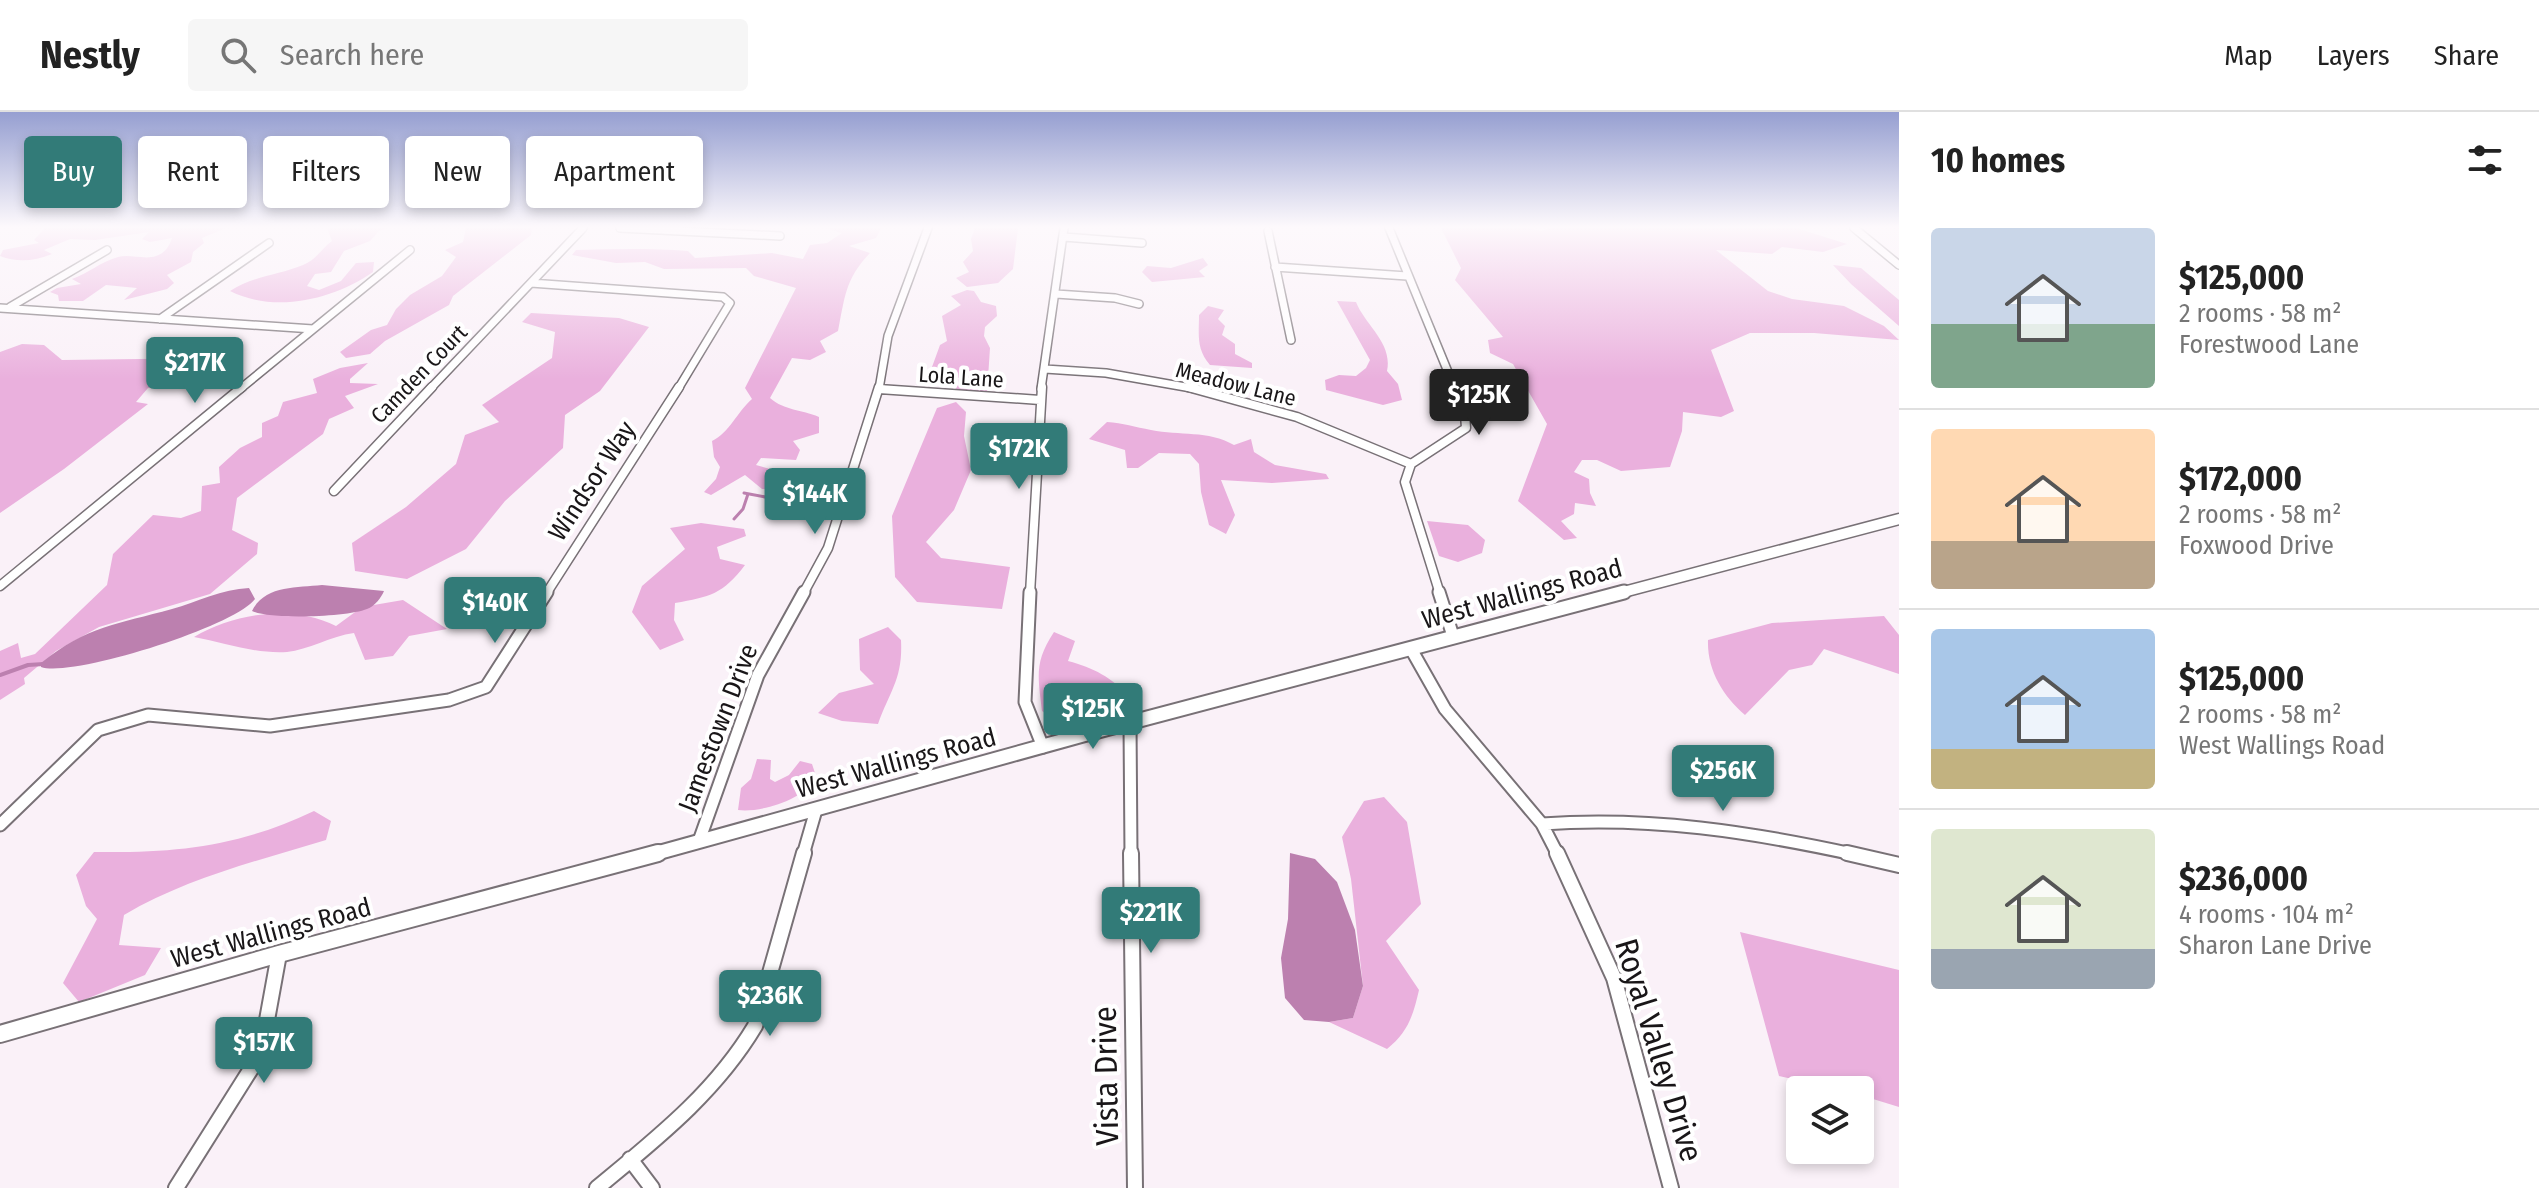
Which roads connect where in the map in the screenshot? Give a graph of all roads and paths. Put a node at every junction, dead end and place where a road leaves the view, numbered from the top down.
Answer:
1 (57, 278) edge
2 (218, 278) edge
3 (375, 278) edge
4 (536, 278) edge
5 (909, 278) edge
6 (1058, 278) edge
7 (1277, 278) edge
8 (1408, 278) edge
9 (531, 283) junction
10 (1056, 294) junction
11 (1139, 304) dead end
12 (4, 308) edge
13 (160, 319) junction
14 (313, 329) junction
15 (1291, 340) dead end
16 (1045, 369) junction
17 (879, 389) junction
18 (1040, 400) junction
19 (1411, 464) junction
20 (334, 491) dead end
21 (1899, 519) edge
22 (0, 586) edge
23 (1453, 636) junction
24 (1411, 649) junction
25 (1130, 723) junction
26 (1043, 747) junction
27 (816, 810) junction
28 (1542, 824) junction
29 (0, 825) edge
30 (699, 841) junction
31 (1899, 865) edge
32 (279, 954) junction
33 (0, 1034) edge
34 (630, 1159) junction
35 (176, 1188) edge
36 (597, 1188) edge
37 (652, 1188) edge
38 (1135, 1188) edge
39 (1671, 1188) edge

1 - 12 street
2 - 13 street
3 - 14 street
4 - 9 street, Camden Court
5 - 17 street, Jamestown Drive
6 - 10 street
7 - 15 street
8 - 19 street
9 - 20 street, Camden Court
9 - 29 street, Windsor Way
10 - 11 street
10 - 16 street
12 - 13 street
13 - 14 street
14 - 22 street
16 - 18 street
16 - 19 street, Meadow Lane
17 - 18 street, Lola Lane
17 - 30 street, Jamestown Drive
18 - 26 street
19 - 23 street
21 - 23 street, West Wallings Road
23 - 24 street, West Wallings Road
24 - 25 street, West Wallings Road
24 - 28 street, Royal Valley Drive
25 - 26 street, West Wallings Road
25 - 38 street, Vista Drive
26 - 27 street, West Wallings Road
27 - 30 street, West Wallings Road
27 - 34 street
28 - 31 street
28 - 39 street, Royal Valley Drive
30 - 32 street, West Wallings Road
32 - 33 street, West Wallings Road
32 - 35 street
34 - 36 street
34 - 37 street

